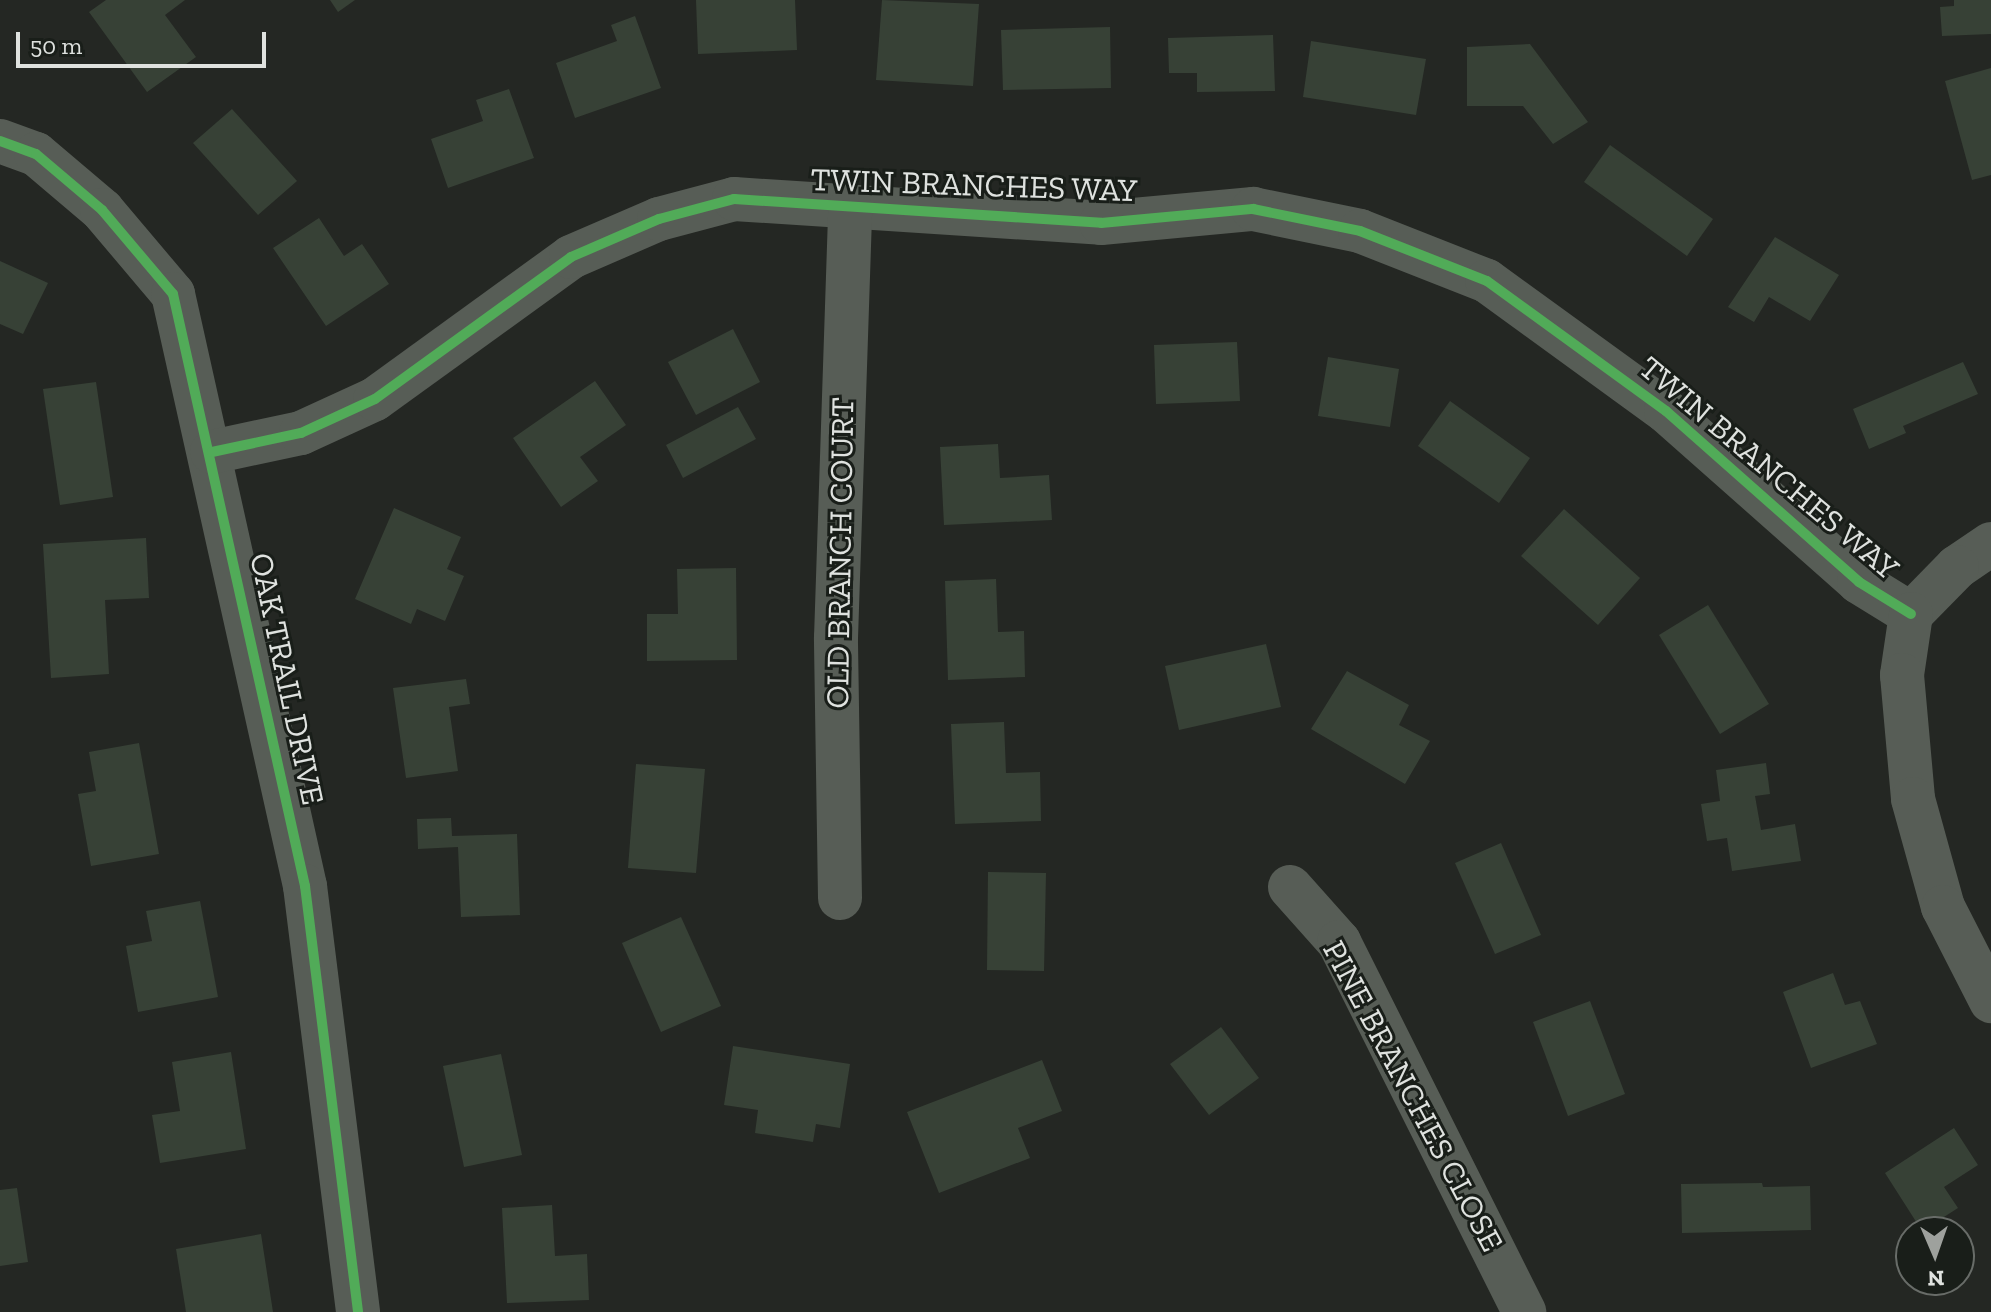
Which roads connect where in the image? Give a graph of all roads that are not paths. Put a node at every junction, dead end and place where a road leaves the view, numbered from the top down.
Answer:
1 (0, 141) edge
2 (850, 208) junction
3 (212, 452) junction
4 (1991, 544) edge
5 (1911, 614) junction
6 (1290, 887) dead end
7 (840, 898) dead end
8 (1991, 1001) edge
9 (358, 1312) edge
10 (1524, 1312) edge

1 - 3 street, OAK TRAIL DRIVE
2 - 3 street, TWIN BRANCHES WAY
2 - 5 street, TWIN BRANCHES WAY
2 - 7 street, OLD BRANCH COURT
3 - 9 street, OAK TRAIL DRIVE
4 - 5 street
5 - 8 street
6 - 10 street, PINE BRANCHES CLOSE

